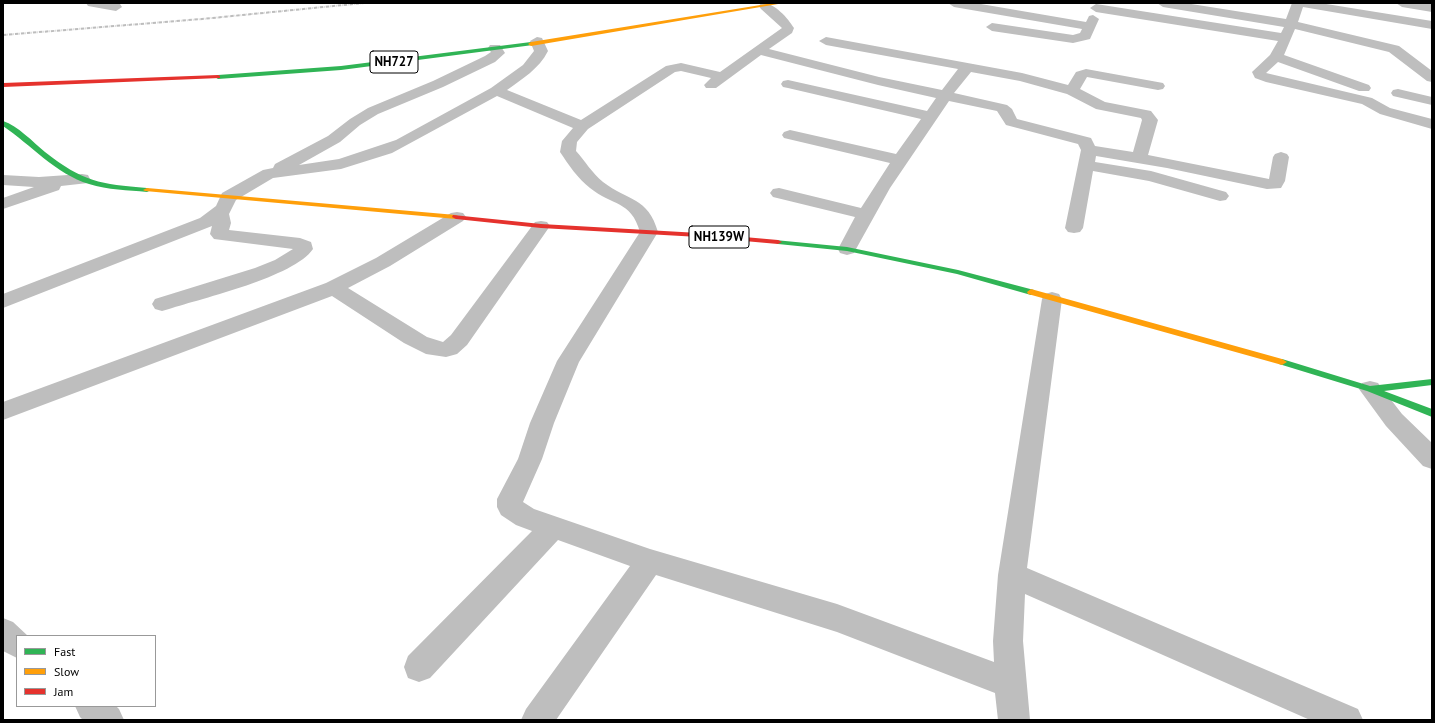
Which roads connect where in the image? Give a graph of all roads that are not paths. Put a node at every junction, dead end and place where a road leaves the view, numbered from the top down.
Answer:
1 (92, 3) edge
2 (782, 3) edge
3 (954, 3) edge
4 (1164, 3) edge
5 (1402, 3) edge
6 (116, 6) dead end
7 (765, 6) junction
8 (1097, 6) edge
9 (1432, 8) edge
10 (1291, 24) junction
11 (1432, 25) edge
12 (1089, 26) junction
13 (992, 27) dead end
14 (1286, 38) junction
15 (537, 41) junction
16 (826, 41) dead end
17 (495, 48) junction
18 (758, 50) junction
19 (1276, 57) junction
20 (967, 67) junction
21 (722, 77) junction
22 (1432, 78) edge
23 (788, 84) dead end
24 (3, 85) edge
25 (1158, 86) dead end
26 (709, 87) dead end
27 (1364, 88) dead end
28 (496, 91) junction
29 (1072, 91) junction
30 (1398, 93) dead end
31 (945, 94) junction
32 (1432, 101) edge
33 (930, 116) junction
34 (3, 123) edge
35 (1432, 124) edge
36 (582, 126) junction
37 (790, 135) dead end
38 (1088, 157) junction
39 (1281, 157) dead end
40 (1139, 158) junction
41 (900, 160) junction
42 (269, 174) junction
43 (82, 179) junction
44 (3, 180) edge
45 (63, 181) junction
46 (779, 193) dead end
47 (1220, 196) dead end
48 (3, 204) edge
49 (224, 205) junction
50 (864, 214) junction
51 (458, 217) junction
52 (541, 226) junction
53 (1074, 228) dead end
54 (649, 232) junction
55 (847, 249) junction
56 (333, 288) junction
57 (1052, 299) junction
58 (3, 301) edge
59 (162, 304) dead end
60 (1432, 382) edge
61 (1370, 389) junction
62 (3, 411) edge
63 (1432, 413) edge
64 (1432, 459) edge
65 (552, 527) junction
66 (650, 561) junction
67 (1012, 575) junction
68 (3, 632) edge
69 (16, 643) edge
70 (420, 667) dead end
71 (1010, 684) junction
72 (92, 707) edge
73 (108, 720) edge
74 (537, 720) edge
75 (1014, 720) edge
76 (1347, 720) edge

1 - 6 street
2 - 7 main road, NH727
3 - 12 street
4 - 10 street
5 - 9 street
7 - 15 main road, NH727
7 - 18 street
8 - 12 street
8 - 14 street
10 - 11 street
10 - 14 street
10 - 22 street
12 - 13 street
14 - 19 street
15 - 17 main road, NH727
15 - 28 street
16 - 20 street
17 - 24 main road, NH727
17 - 42 street
18 - 21 street
18 - 31 street
19 - 27 street
19 - 35 street
20 - 29 street
20 - 31 street
21 - 26 street
21 - 36 street
23 - 33 street
25 - 29 street
28 - 36 street
28 - 42 street
29 - 40 street
30 - 32 street
31 - 33 street
31 - 38 street
33 - 41 street
34 - 43 main road, NH139W
36 - 54 street
37 - 41 street
38 - 40 street
38 - 47 street
38 - 53 street
39 - 40 street
41 - 50 street
42 - 49 street
43 - 45 street
43 - 49 main road, NH139W
44 - 45 street
45 - 48 street
46 - 50 street
49 - 51 main road, NH139W
49 - 58 street
49 - 59 street
50 - 55 street
51 - 52 main road, NH139W
51 - 56 street
52 - 54 main road, NH139W
52 - 56 street
54 - 55 main road, NH139W
54 - 65 street
55 - 57 main road, NH139W
56 - 62 street
57 - 61 main road, NH139W
57 - 67 street
60 - 61 main road
61 - 63 main road, NH139W
61 - 64 street
65 - 66 street
65 - 70 street
66 - 71 street
66 - 74 street
67 - 71 street
67 - 76 street
68 - 69 street
71 - 75 street
72 - 73 street

